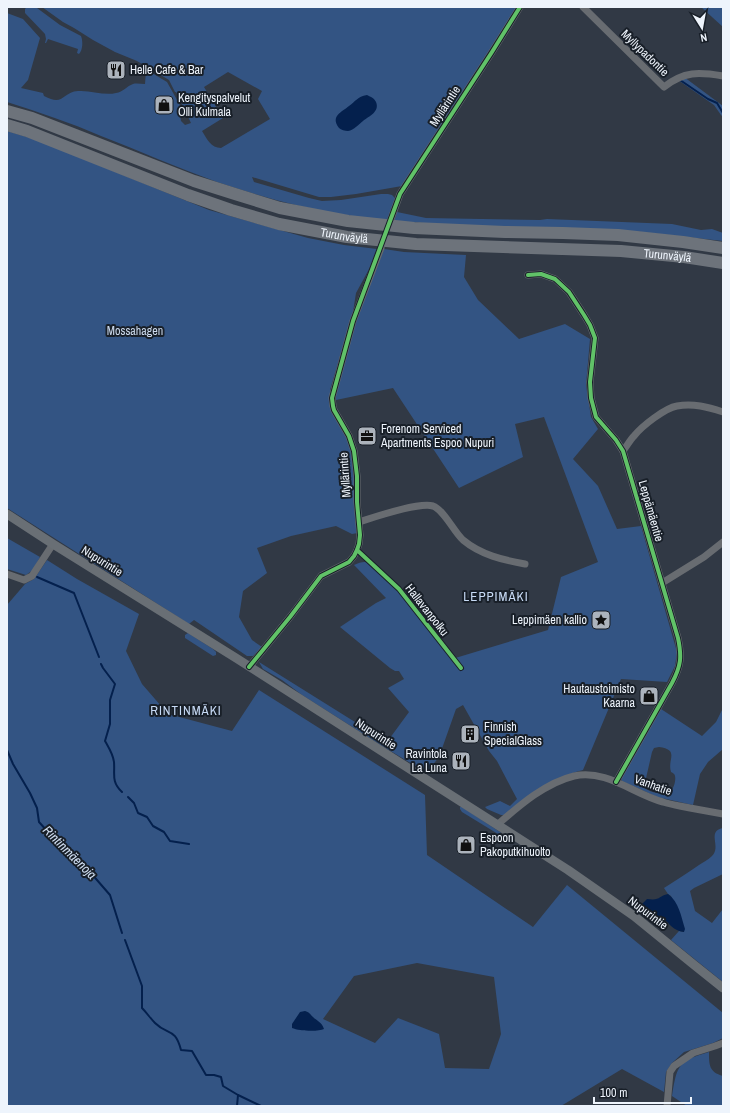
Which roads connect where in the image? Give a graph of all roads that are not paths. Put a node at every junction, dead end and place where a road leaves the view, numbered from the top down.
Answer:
1 (520, 7) edge
2 (583, 7) edge
3 (723, 76) edge
4 (7, 111) edge
5 (7, 125) edge
6 (391, 219) dead end
7 (381, 248) dead end
8 (723, 248) edge
9 (723, 263) edge
10 (528, 275) dead end
11 (723, 412) edge
12 (623, 451) junction
13 (7, 514) edge
14 (359, 522) junction
15 (723, 542) edge
16 (53, 544) junction
17 (525, 564) dead end
18 (7, 574) edge
19 (662, 583) junction
20 (249, 667) junction
21 (616, 782) junction
22 (723, 814) edge
23 (497, 825) junction
24 (723, 988) edge
25 (723, 1043) edge
26 (667, 1106) edge

1 - 6 street, Myllärintie
2 - 3 street, Myllypadontie
4 - 8 highway, Turunväylä
5 - 9 highway, Turunväylä
7 - 14 street, Myllärintie
10 - 12 street, Leppämäentie
11 - 12 street
12 - 19 street, Leppämäentie
13 - 16 main road, Nupurintie
14 - 17 street
14 - 20 street, Myllärintie
15 - 19 street
16 - 18 street
16 - 20 main road, Nupurintie
19 - 21 street, Leppämäentie
20 - 23 main road, Nupurintie
21 - 22 street, Vanhatie
21 - 23 street, Vanhatie
23 - 24 main road, Nupurintie
25 - 26 street

